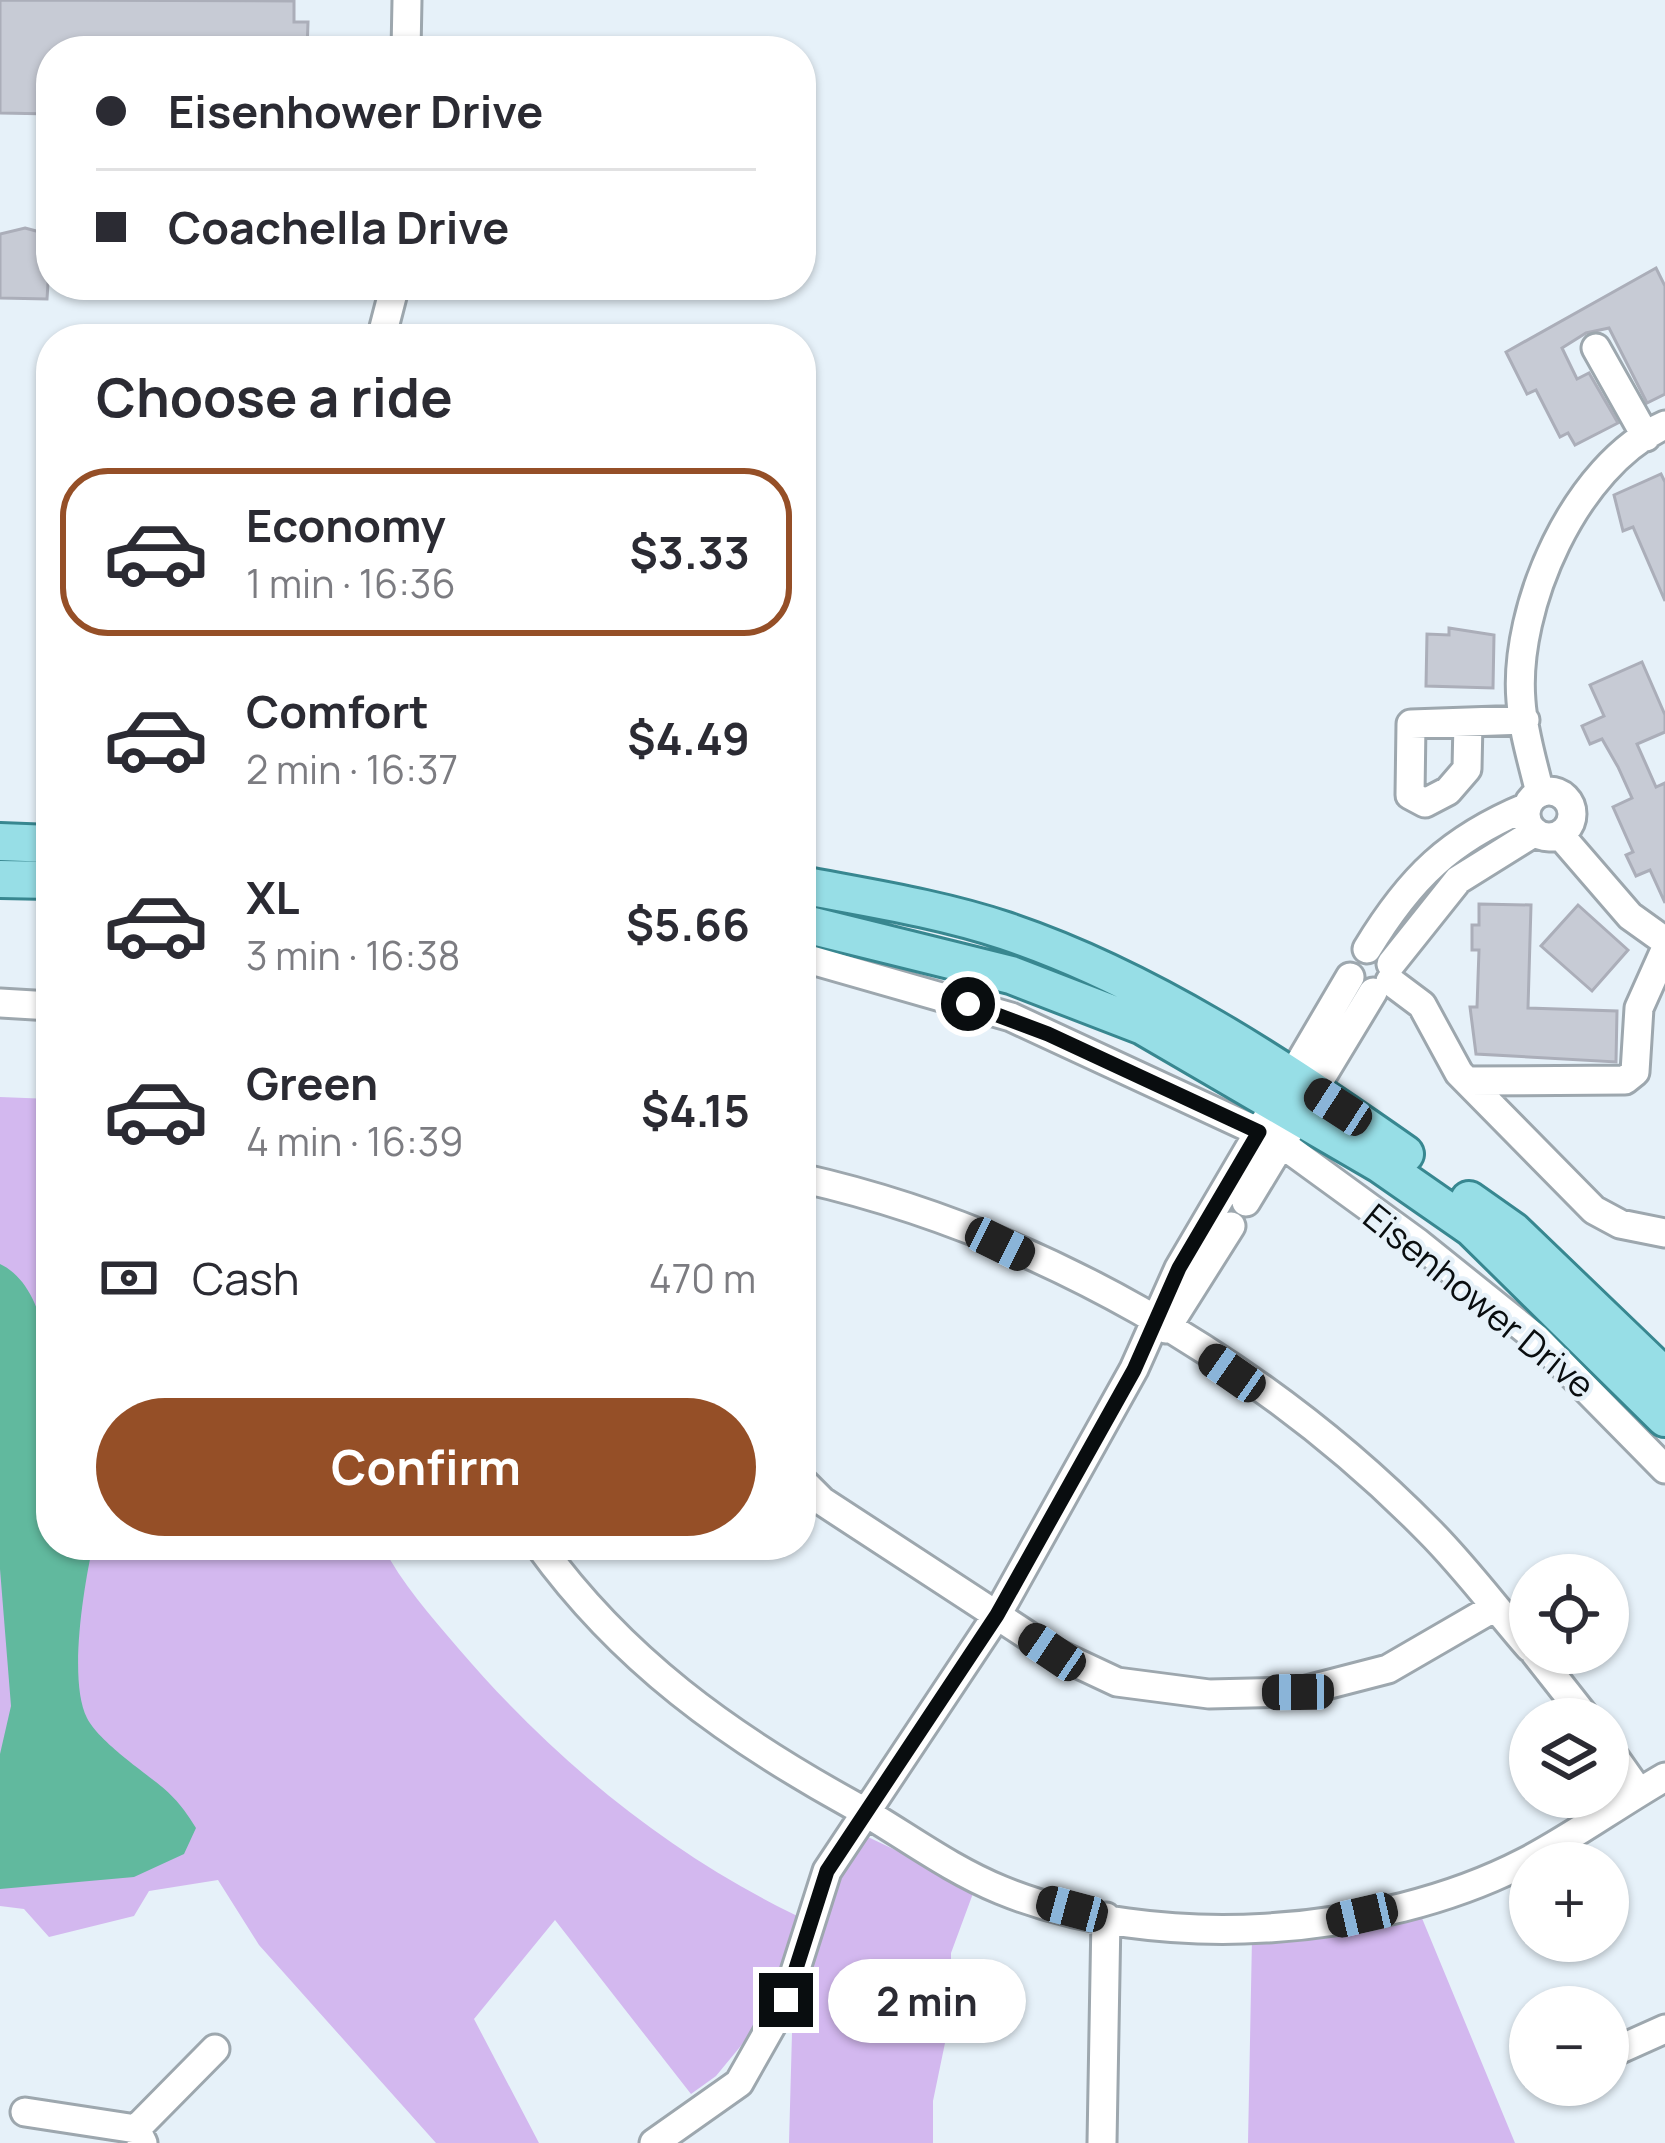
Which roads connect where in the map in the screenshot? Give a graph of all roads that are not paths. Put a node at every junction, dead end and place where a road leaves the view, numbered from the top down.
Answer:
1 (407, 0) edge
2 (406, 36) edge
3 (1596, 348) dead end
4 (1658, 434) edge
5 (1525, 720) junction
6 (1468, 722) dead end
7 (1540, 817) junction
8 (0, 842) edge
9 (36, 843) edge
10 (0, 878) edge
11 (36, 879) edge
12 (816, 888) edge
13 (816, 927) edge
14 (1665, 941) edge
15 (1665, 950) edge
16 (816, 961) edge
17 (1374, 973) junction
18 (0, 1003) edge
19 (36, 1005) edge
20 (1467, 1081) junction
21 (1287, 1111) junction
22 (816, 1182) edge
23 (1246, 1202) dead end
24 (1231, 1226) dead end
25 (1665, 1233) edge
26 (1162, 1324) junction
27 (1665, 1378) edge
28 (1665, 1418) edge
29 (1665, 1469) edge
30 (816, 1495) edge
31 (550, 1560) edge
32 (1495, 1607) junction
33 (997, 1615) junction
34 (1509, 1623) edge
35 (1551, 1674) edge
36 (1570, 1698) edge
37 (1665, 1777) edge
38 (1629, 1778) edge
39 (1639, 1792) junction
40 (862, 1811) junction
41 (1106, 1917) junction
42 (1665, 2029) edge
43 (1629, 2045) edge
44 (215, 2049) dead end
45 (25, 2112) dead end
46 (140, 2136) edge
47 (654, 2143) edge
48 (1102, 2143) edge

1 - 2 street
3 - 4 street
4 - 5 street
5 - 6 street
5 - 7 street
7 - 14 street
7 - 17 street
8 - 9 main road
10 - 11 main road
12 - 21 main road, Eisenhower Drive
13 - 21 main road, Eisenhower Drive
15 - 20 street
16 - 21 street, Eisenhower Drive
17 - 20 street
17 - 21 street
18 - 19 street
20 - 25 street
21 - 23 street
21 - 26 street
21 - 27 main road, Eisenhower Drive
21 - 28 main road, Eisenhower Drive
21 - 29 street, Eisenhower Drive
22 - 26 street
24 - 26 street
26 - 32 street
26 - 33 street
30 - 33 street
31 - 40 street
32 - 33 street
32 - 34 street
33 - 40 street
35 - 36 street
37 - 39 street
38 - 39 street
39 - 41 street
40 - 41 street
40 - 47 street
41 - 48 street
42 - 43 street
44 - 46 street
45 - 46 street

